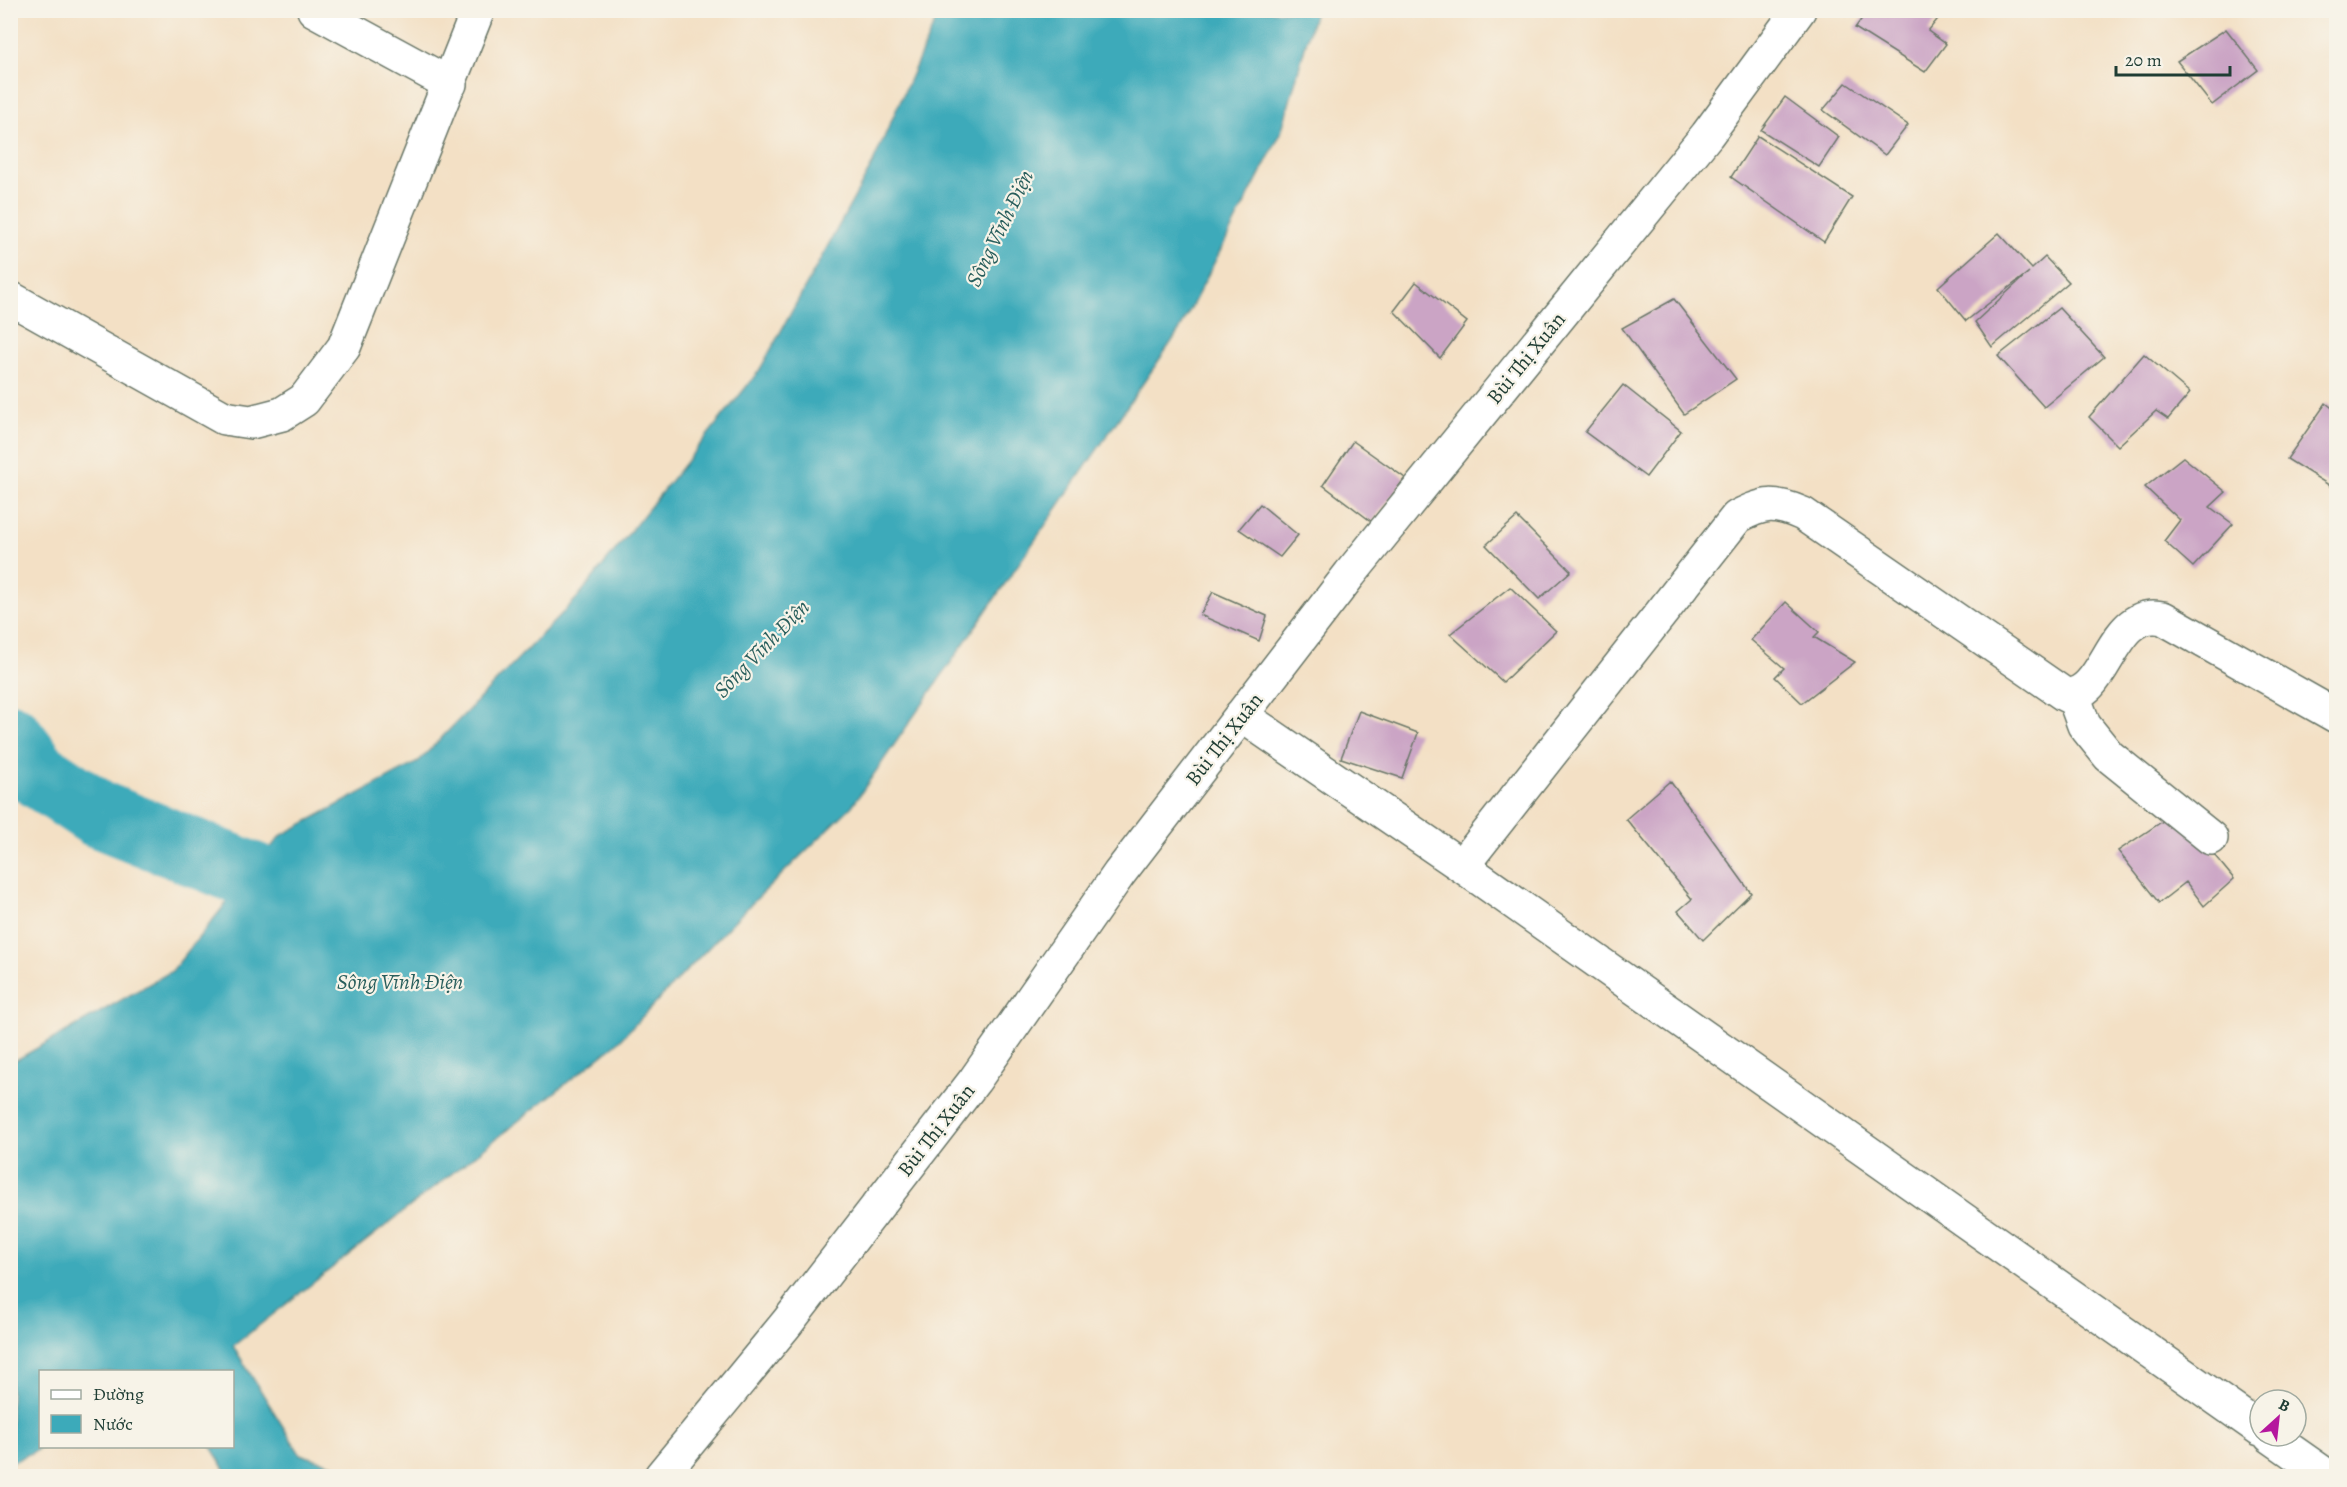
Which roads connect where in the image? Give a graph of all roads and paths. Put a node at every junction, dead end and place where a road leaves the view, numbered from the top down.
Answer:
1 (314, 10) edge
2 (478, 10) edge
3 (1799, 10) edge
4 (450, 84) junction
5 (10, 298) edge
6 (2073, 695) junction
7 (1241, 715) junction
8 (2337, 716) edge
9 (2211, 838) dead end
10 (1462, 866) junction
11 (2248, 1421) edge
12 (2287, 1448) edge
13 (661, 1476) edge
14 (2327, 1476) edge

1 - 4 street
2 - 4 street
3 - 7 street, Bùi Thị Xuân
4 - 5 street
6 - 8 street
6 - 9 street
6 - 10 street
7 - 10 street
7 - 13 street, Bùi Thị Xuân
10 - 11 street
12 - 14 street

